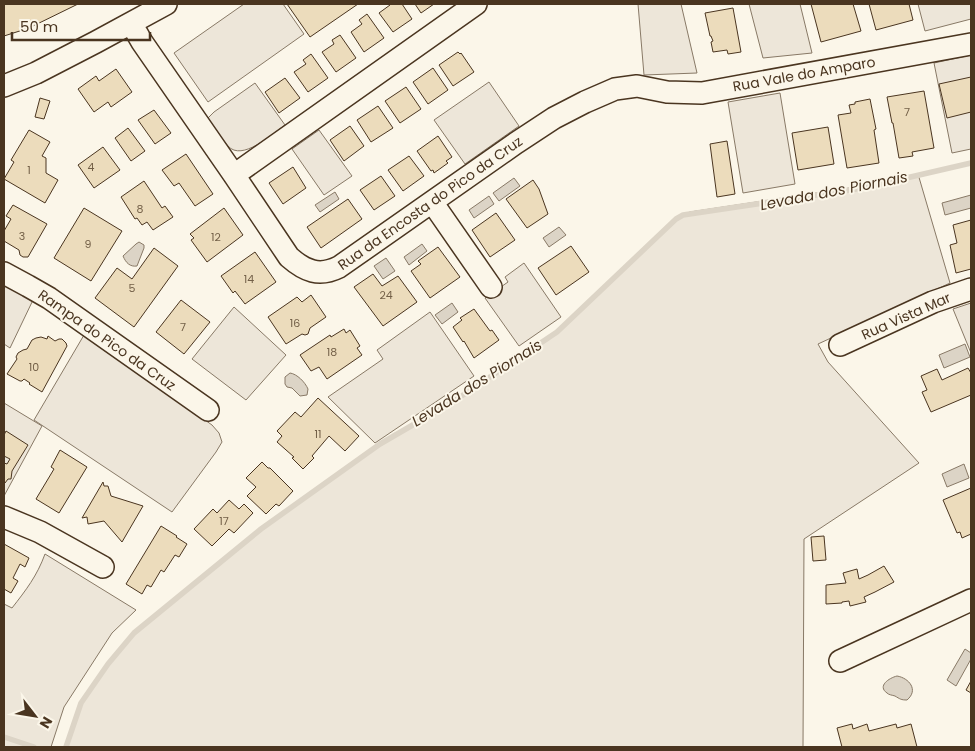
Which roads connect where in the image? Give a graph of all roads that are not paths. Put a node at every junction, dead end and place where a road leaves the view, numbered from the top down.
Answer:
1 (166, 4) edge
2 (476, 4) edge
3 (131, 23) junction
4 (971, 44) edge
5 (636, 86) joint
6 (4, 88) edge
7 (234, 175) junction
8 (432, 202) junction
9 (4, 273) edge
10 (491, 287) dead end
11 (971, 288) edge
12 (840, 345) dead end
13 (208, 410) dead end
14 (4, 517) edge
15 (103, 567) dead end
16 (971, 600) edge
17 (840, 661) dead end

1 - 3 street
2 - 7 street
3 - 6 street
3 - 7 street, Rua da Encosta do Pico da Cruz
4 - 5 street, Rua Vale do Amparo
5 - 8 street, Rua da Encosta do Pico da Cruz
7 - 8 street, Rua da Encosta do Pico da Cruz
8 - 10 street
9 - 13 street, Rampa do Pico da Cruz
11 - 12 street, Rua Vista Mar
14 - 15 street
16 - 17 street

